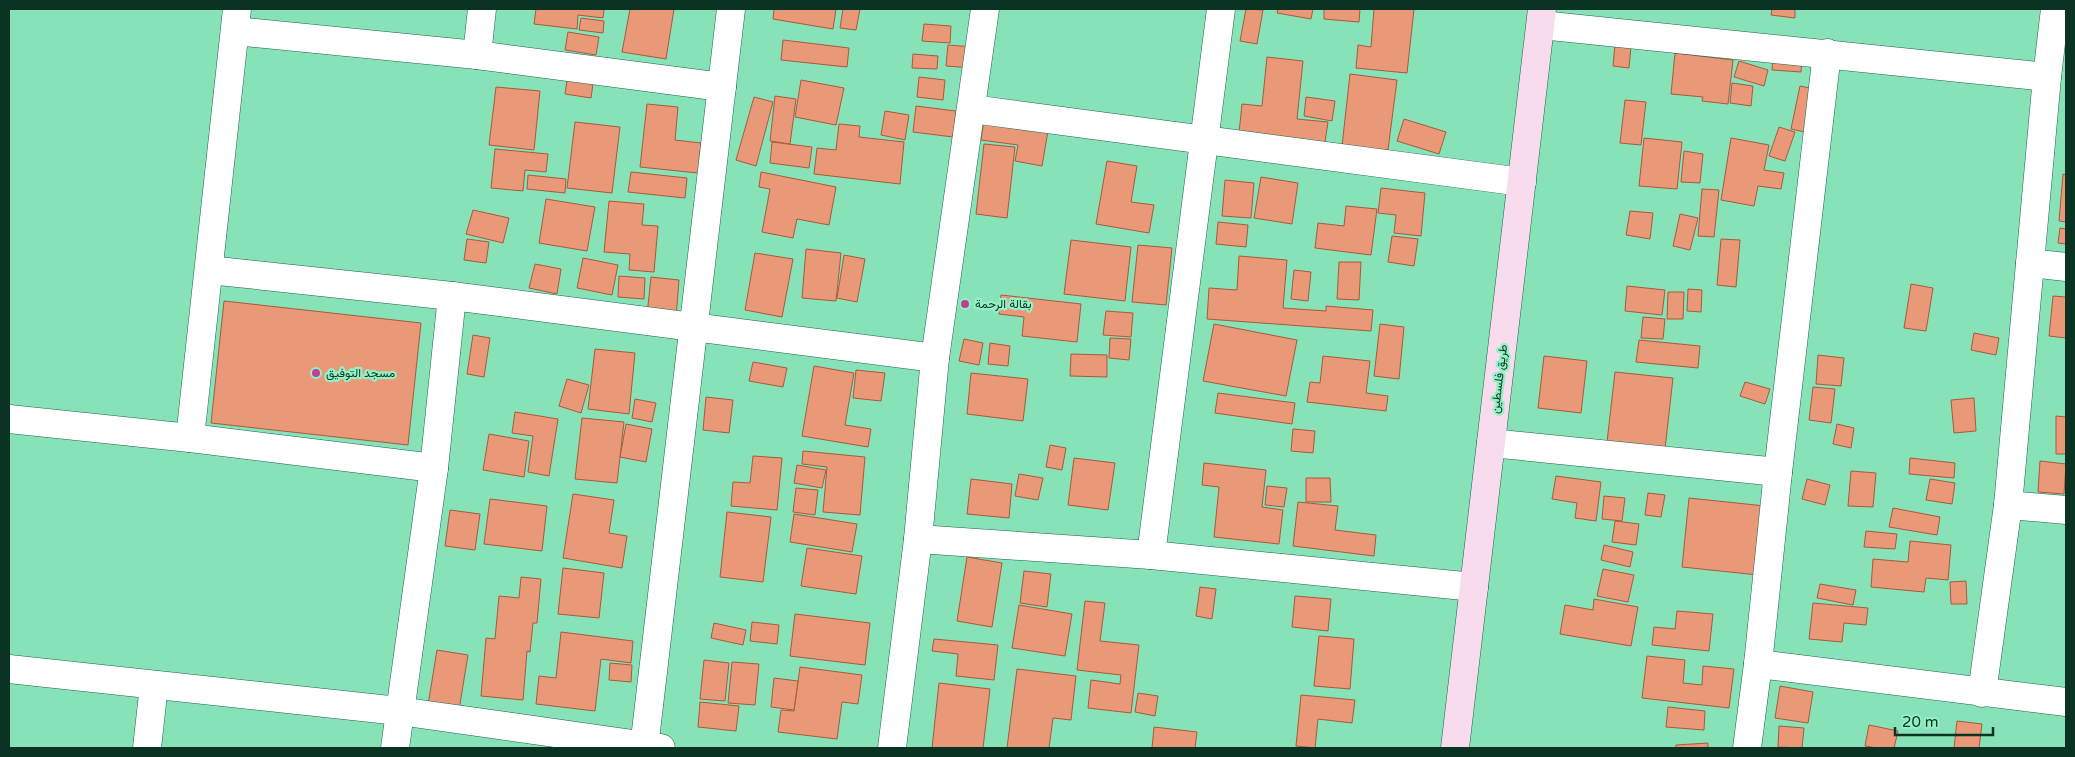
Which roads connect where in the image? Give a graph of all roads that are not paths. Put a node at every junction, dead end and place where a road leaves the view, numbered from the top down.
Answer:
1 (482, 9) edge
2 (731, 9) edge
3 (985, 9) edge
4 (1222, 9) edge
5 (2055, 9) edge
6 (1542, 17) edge
7 (236, 20) edge
8 (1827, 53) junction
9 (477, 55) junction
10 (2047, 77) junction
11 (722, 87) junction
12 (972, 109) junction
13 (1204, 139) junction
14 (1522, 182) junction
15 (2030, 263) junction
16 (2066, 267) edge
17 (209, 270) junction
18 (452, 296) junction
19 (693, 328) junction
20 (935, 358) junction
21 (9, 418) edge
22 (190, 438) junction
23 (1491, 443) junction
24 (434, 468) junction
25 (1778, 472) junction
26 (2008, 505) junction
27 (2066, 510) edge
28 (918, 539) junction
29 (1151, 555) junction
30 (1474, 587) junction
31 (1758, 664) junction
32 (9, 669) edge
33 (154, 685) junction
34 (1982, 693) junction
35 (2066, 702) edge
36 (400, 711) junction
37 (147, 748) edge
38 (395, 748) edge
39 (650, 748) edge
40 (892, 748) edge
41 (1455, 748) edge
42 (1747, 748) edge

1 - 9 street
2 - 11 street
3 - 12 street
4 - 13 street
5 - 10 street
6 - 8 street
6 - 14 street, طريق فلسطين
7 - 9 street
7 - 17 street
8 - 10 street
8 - 25 street
9 - 11 street
10 - 15 street
11 - 19 street
12 - 13 street
12 - 20 street
13 - 14 street
13 - 29 street
14 - 23 street, طريق فلسطين
15 - 16 street
15 - 26 street
17 - 18 street
17 - 22 street
18 - 19 street
18 - 24 street
19 - 20 street
19 - 39 street
20 - 28 street
21 - 22 street
22 - 24 street
23 - 25 street
23 - 30 street, طريق فلسطين
24 - 36 street
25 - 31 street
26 - 27 street
26 - 34 street
28 - 29 street
28 - 40 street
29 - 30 street
30 - 41 street, طريق فلسطين
31 - 34 street
31 - 42 street
32 - 33 street
33 - 36 street
33 - 37 street
34 - 35 street
36 - 38 street
36 - 39 street

